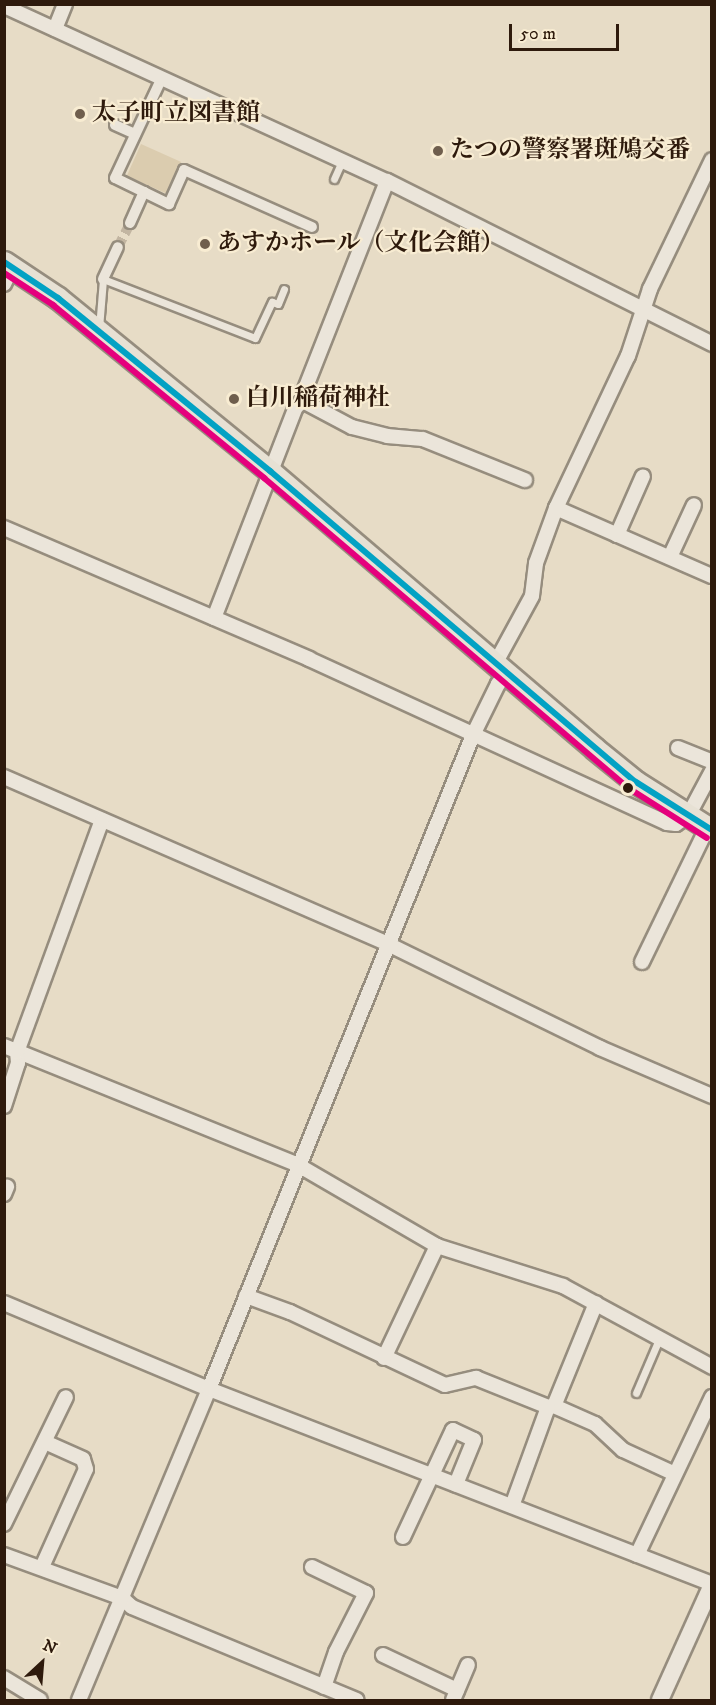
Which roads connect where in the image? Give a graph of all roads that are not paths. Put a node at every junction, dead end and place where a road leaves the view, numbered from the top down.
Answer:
1 (65, 4) edge
2 (4, 6) edge
3 (55, 29) junction
4 (161, 80) junction
5 (115, 125) dead end
6 (135, 134) junction
7 (711, 160) edge
8 (342, 161) junction
9 (334, 179) dead end
10 (387, 181) junction
11 (144, 192) junction
12 (130, 223) tunnel mouth
13 (312, 227) dead end
14 (118, 248) tunnel mouth
15 (7, 271) edge
16 (104, 279) junction
17 (285, 289) dead end
18 (644, 311) junction
19 (99, 331) junction
20 (711, 344) edge
21 (303, 401) junction
22 (270, 471) junction
23 (643, 476) dead end
24 (525, 480) dead end
25 (693, 506) dead end
26 (556, 508) junction
27 (4, 528) edge
28 (617, 535) junction
29 (670, 557) junction
30 (711, 576) edge
31 (214, 618) junction
32 (501, 669) junction
33 (473, 735) junction
34 (678, 748) dead end
35 (711, 762) edge
36 (711, 771) edge
37 (4, 777) edge
38 (688, 816) junction
39 (102, 820) junction
40 (709, 829) edge
41 (390, 945) junction
42 (642, 962) dead end
43 (11, 1049) edge
44 (711, 1096) edge
45 (4, 1106) edge
46 (298, 1165) junction
47 (436, 1246) junction
48 (246, 1296) junction
49 (4, 1303) edge
50 (596, 1303) junction
51 (659, 1339) junction
52 (384, 1358) junction
53 (711, 1367) edge
54 (209, 1389) junction
55 (636, 1393) dead end
56 (66, 1397) dead end
57 (711, 1397) edge
58 (551, 1407) junction
59 (45, 1442) junction
60 (430, 1474) junction
61 (675, 1474) junction
62 (456, 1484) junction
63 (512, 1506) junction
64 (4, 1524) edge
65 (403, 1537) dead end
66 (4, 1555) edge
67 (637, 1555) junction
68 (42, 1567) junction
69 (312, 1567) dead end
70 (711, 1584) edge
71 (122, 1598) junction
72 (383, 1655) dead end
73 (468, 1665) dead end
74 (4, 1678) edge
75 (324, 1687) junction
76 (455, 1695) edge
77 (40, 1701) edge
78 (79, 1701) edge
79 (356, 1701) edge
80 (660, 1701) edge

1 - 3 street
2 - 3 street
3 - 4 street
4 - 6 street
4 - 8 street
5 - 6 street
6 - 11 street
7 - 18 street
8 - 9 lane
8 - 10 street
10 - 18 street
10 - 21 street
11 - 12 street
11 - 13 street
14 - 16 street
15 - 19 highway
16 - 17 lane
16 - 19 lane
18 - 20 street
18 - 26 street
19 - 22 highway
21 - 22 street
21 - 24 street
22 - 31 street
22 - 32 highway
23 - 28 street
25 - 29 street
26 - 28 street
26 - 32 street
27 - 31 street
28 - 29 street
29 - 30 street
31 - 33 street
32 - 33 street
32 - 38 highway
33 - 38 street
33 - 41 street
34 - 35 street
36 - 38 street
37 - 39 street
38 - 40 highway
39 - 41 street
39 - 43 street
40 - 42 street
41 - 44 street
41 - 46 street
43 - 45 street
43 - 46 street
46 - 47 street
46 - 48 street
47 - 50 street
47 - 52 street
48 - 52 street
48 - 54 street
49 - 54 street
50 - 51 street
50 - 58 street
51 - 53 street
51 - 55 lane
52 - 58 street
54 - 60 street
54 - 71 street
56 - 59 street
57 - 61 street
58 - 61 street
58 - 63 street
59 - 64 street
59 - 68 street
60 - 62 street
60 - 62 street
60 - 65 street
61 - 67 street
62 - 63 street
63 - 67 street
66 - 68 street
67 - 70 street
68 - 71 street
69 - 75 street
70 - 80 street
71 - 75 street
71 - 78 street
72 - 76 street
73 - 76 street
74 - 77 street
75 - 79 street

